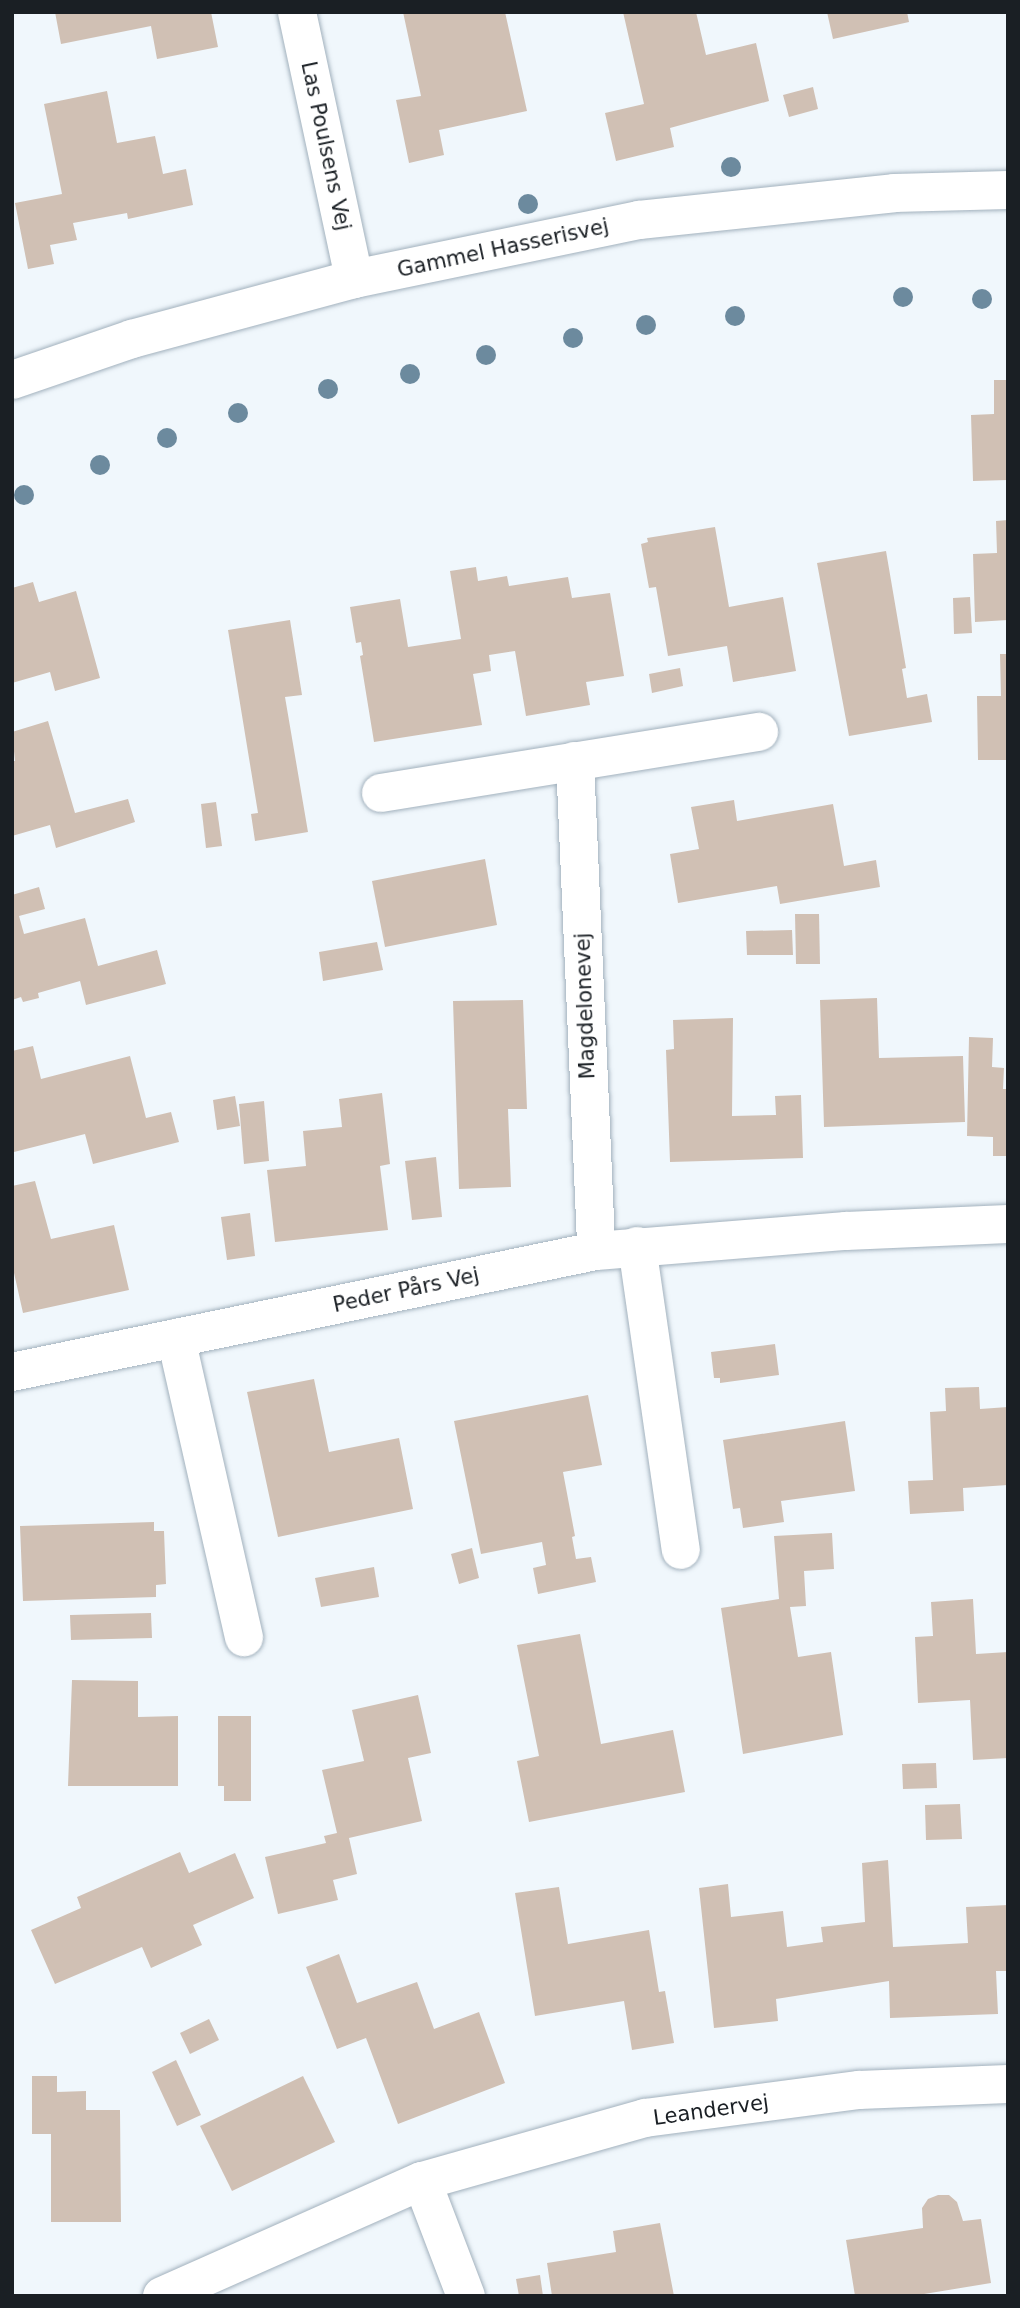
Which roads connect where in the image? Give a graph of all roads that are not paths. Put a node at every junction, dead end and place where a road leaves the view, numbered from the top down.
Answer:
1 (297, 12) edge
2 (1008, 190) edge
3 (354, 279) junction
4 (12, 380) edge
5 (760, 732) dead end
6 (575, 761) junction
7 (381, 793) dead end
8 (1008, 1224) edge
9 (637, 1246) junction
10 (596, 1251) junction
11 (176, 1338) junction
12 (12, 1372) edge
13 (681, 1550) dead end
14 (244, 1637) dead end
15 (1008, 2084) edge
16 (422, 2181) junction
17 (162, 2296) edge
18 (466, 2296) edge

1 - 3 street, Las Poulsens Vej
2 - 3 street, Gammel Hasserisvej
3 - 4 street, Gammel Hasserisvej
5 - 6 street
6 - 7 street
6 - 10 street, Magdelonevej
8 - 9 street, Peder Pårs Vej
9 - 10 street, Peder Pårs Vej
9 - 13 street
10 - 11 street, Peder Pårs Vej
11 - 12 street, Peder Pårs Vej
11 - 14 street
15 - 16 street, Leandervej
16 - 17 street, Leandervej
16 - 18 street

